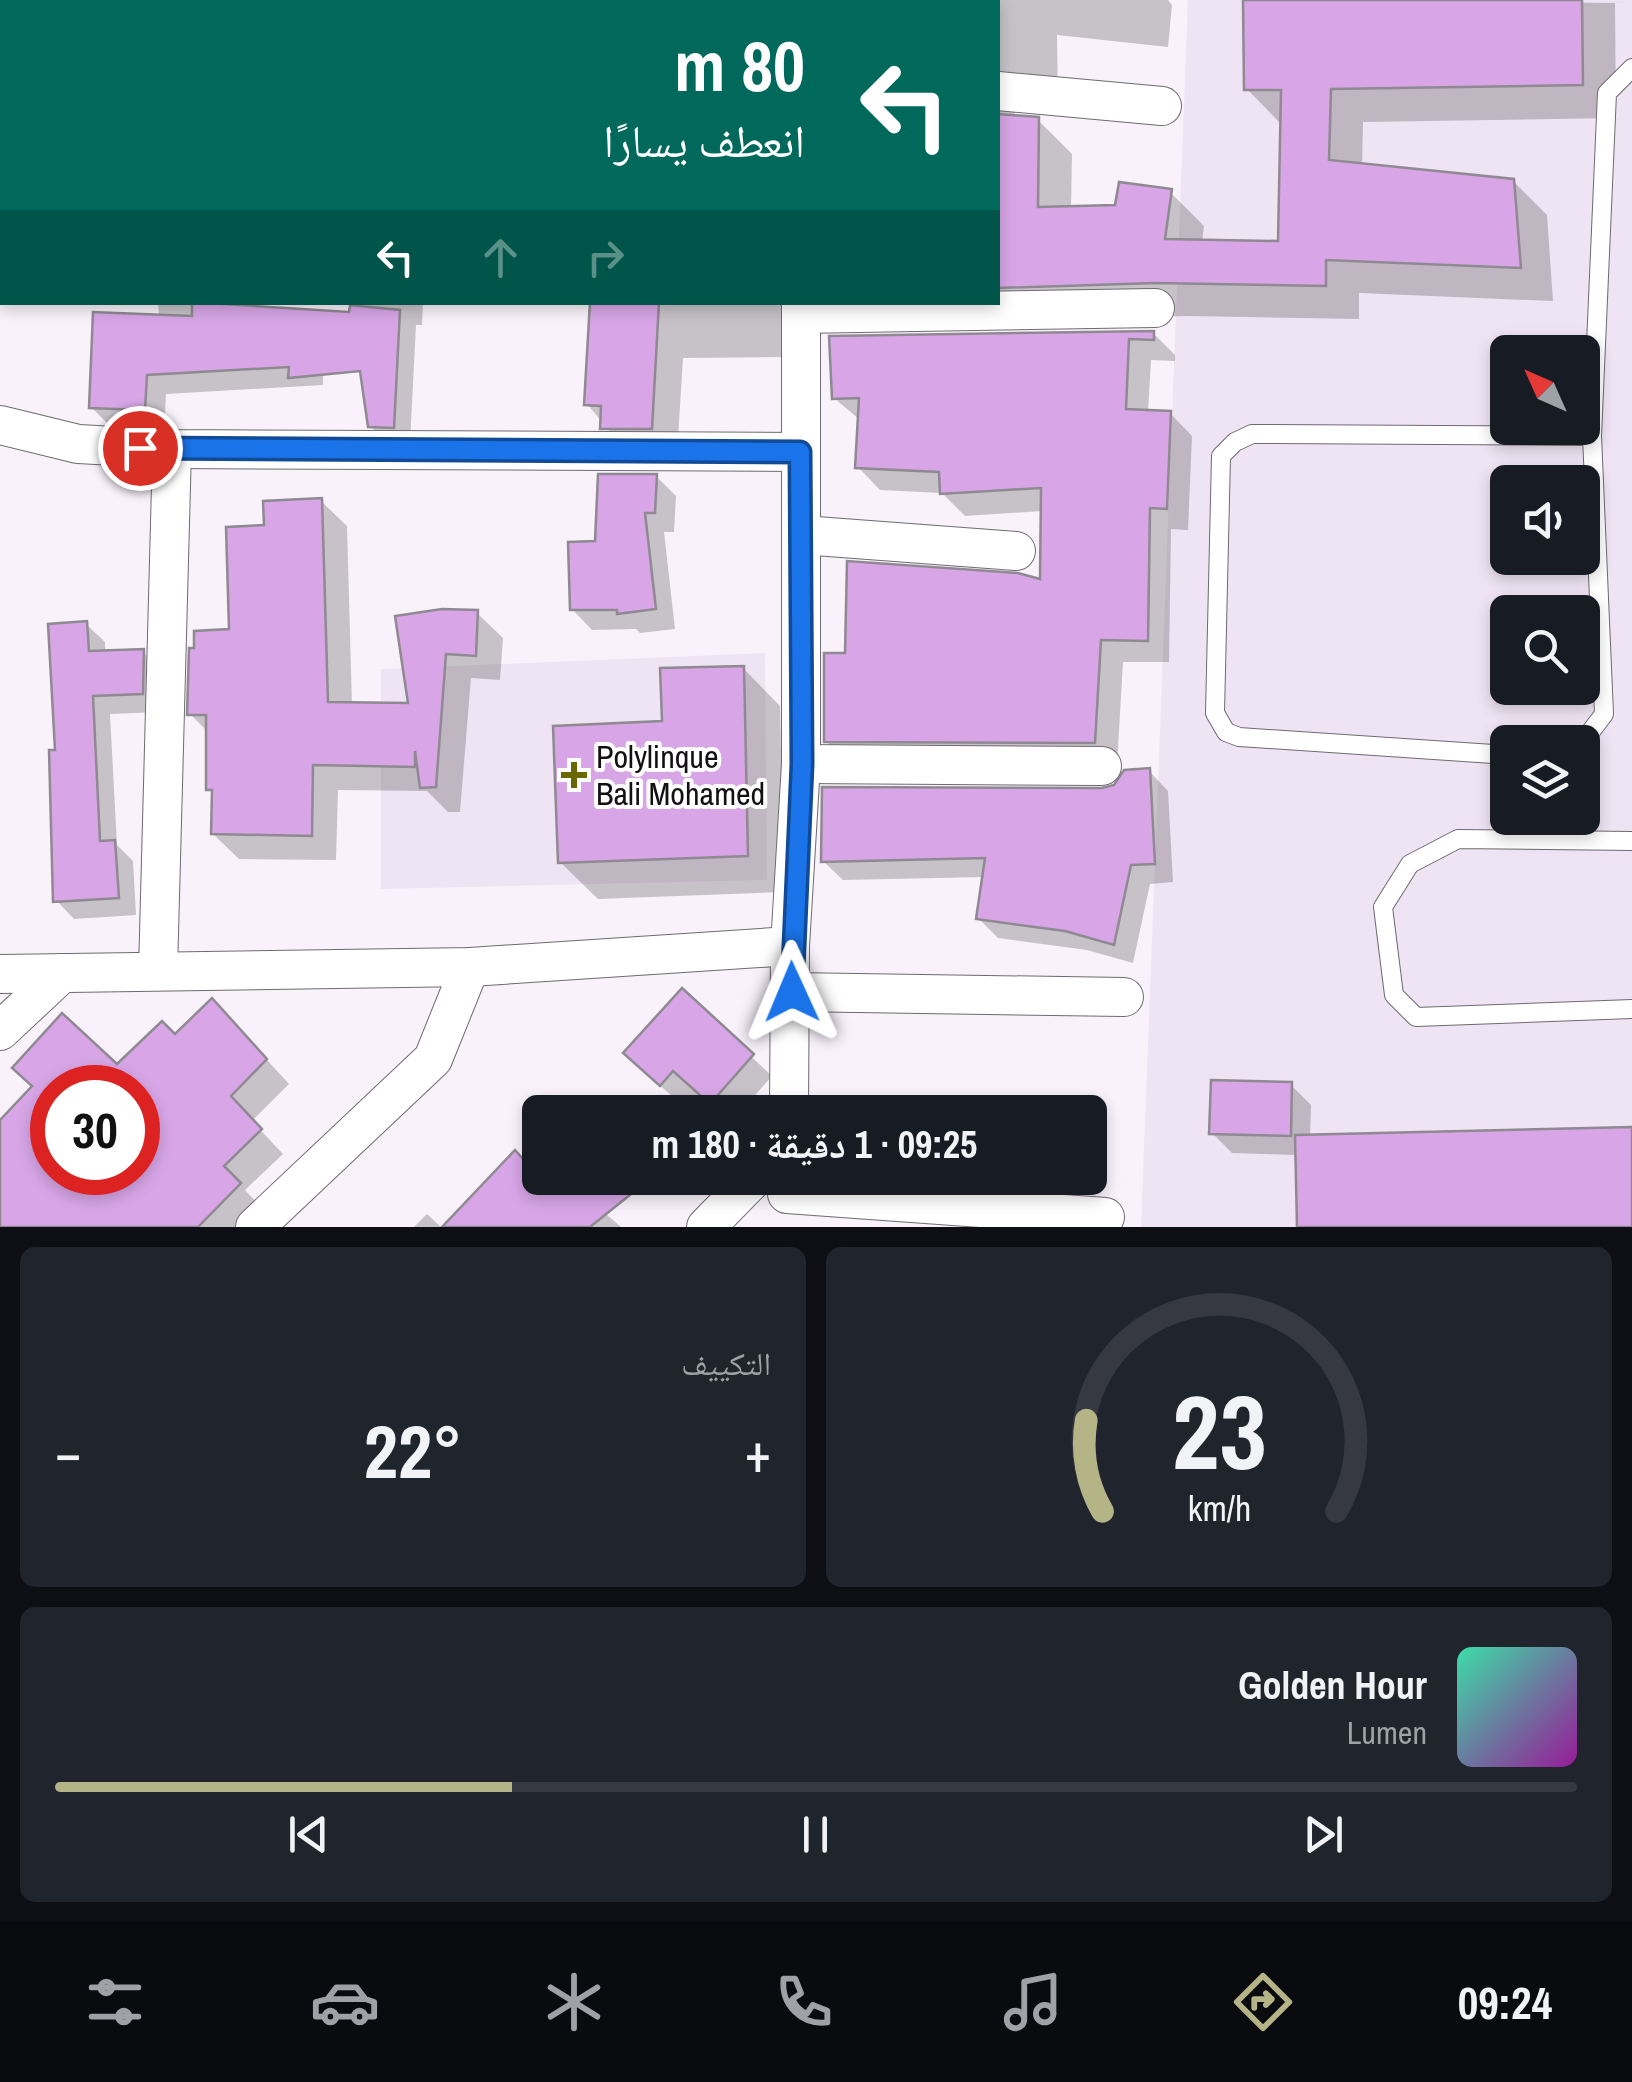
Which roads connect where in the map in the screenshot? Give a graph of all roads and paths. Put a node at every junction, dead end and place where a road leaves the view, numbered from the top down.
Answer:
1 (1632, 68) edge
2 (1000, 91) edge
3 (1162, 106) dead end
4 (801, 308) edge
5 (1155, 308) dead end
6 (1596, 335) edge
7 (0, 426) edge
8 (1490, 435) edge
9 (1592, 445) edge
10 (172, 449) junction
11 (800, 452) junction
12 (802, 535) junction
13 (1016, 551) dead end
14 (1595, 725) edge
15 (1490, 754) edge
16 (802, 764) junction
17 (1102, 766) dead end
18 (1632, 840) edge
19 (790, 946) junction
20 (470, 967) junction
21 (158, 971) junction
22 (62, 973) junction
23 (0, 974) edge
24 (792, 992) junction
25 (1124, 997) dead end
26 (1632, 1008) edge
27 (0, 1031) edge
28 (789, 1095) edge
29 (776, 1195) edge
30 (792, 1195) edge
31 (1105, 1217) dead end
32 (255, 1227) edge
33 (706, 1227) edge

1 - 6 lane
2 - 3 street
4 - 5 street
4 - 11 street
7 - 10 street
8 - 15 lane
9 - 14 lane
10 - 11 street
10 - 21 street
11 - 12 street
12 - 13 street
12 - 16 street
16 - 17 street
16 - 19 street
18 - 26 lane
19 - 20 street
19 - 24 street
20 - 21 street
20 - 32 street
21 - 22 street
22 - 23 street
22 - 27 street
24 - 25 street
24 - 28 street
29 - 33 street
30 - 31 street

